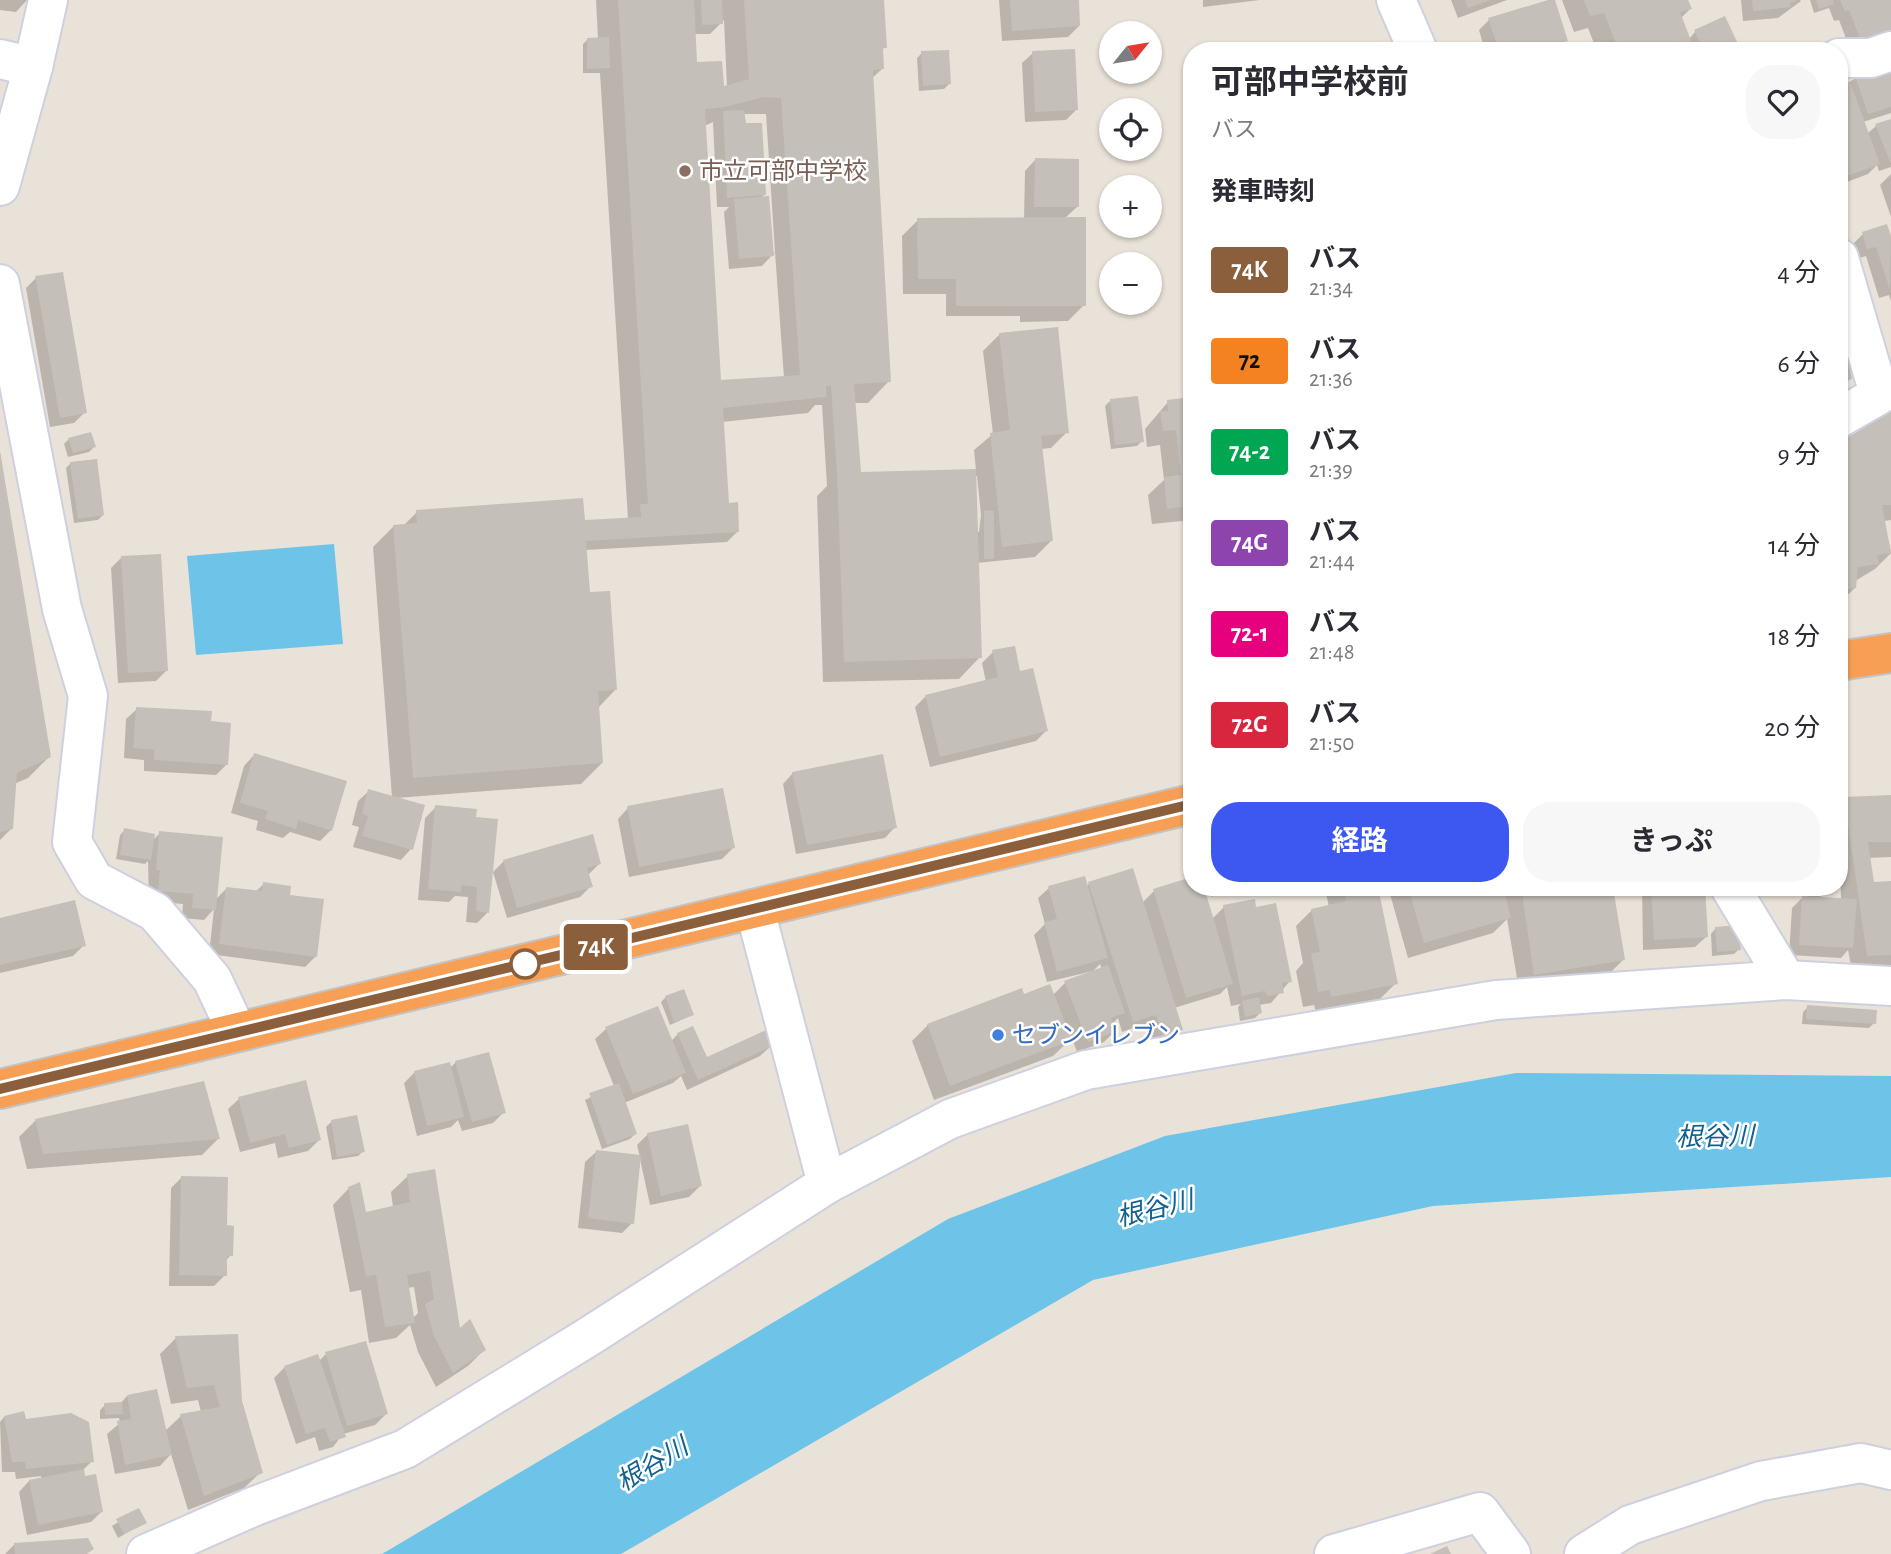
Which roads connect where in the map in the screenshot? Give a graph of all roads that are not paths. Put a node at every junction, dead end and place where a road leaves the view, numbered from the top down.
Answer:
1 (48, 0) edge
2 (1396, 0) edge
3 (1414, 42) edge
4 (1891, 51) edge
5 (1848, 58) edge
6 (17, 63) edge
7 (0, 186) edge
8 (0, 284) edge
9 (1848, 284) edge
10 (1885, 391) edge
11 (1848, 413) edge
12 (1891, 653) edge
13 (1848, 659) edge
14 (1183, 806) edge
15 (1735, 896) edge
16 (755, 910) junction
17 (1786, 979) junction
18 (1891, 986) edge
19 (237, 1032) junction
20 (0, 1089) edge
21 (827, 1184) junction
22 (1891, 1471) edge
23 (146, 1554) edge
24 (1334, 1554) edge
25 (1511, 1554) edge
26 (1584, 1554) edge

1 - 6 street
2 - 3 street
4 - 5 street
6 - 7 street
8 - 19 street
9 - 10 street
10 - 11 street
12 - 13 highway
14 - 16 highway
15 - 17 street
16 - 19 highway
16 - 21 street
17 - 18 street
17 - 21 street
19 - 20 highway
21 - 23 street
22 - 26 street
24 - 25 street

